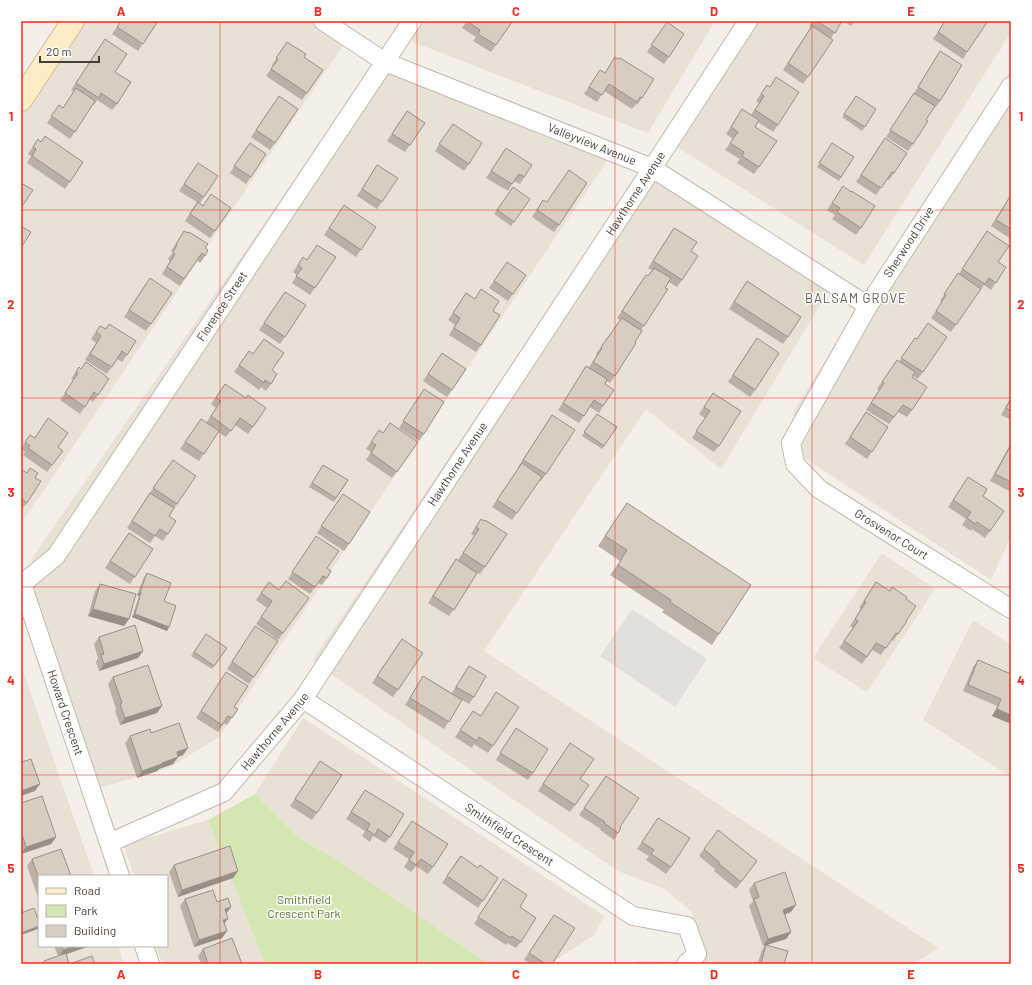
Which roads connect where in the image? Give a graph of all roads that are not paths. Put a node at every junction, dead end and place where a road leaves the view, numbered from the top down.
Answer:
1 (73, 21) edge
2 (323, 21) edge
3 (412, 21) edge
4 (748, 21) edge
5 (385, 62) junction
6 (1011, 86) edge
7 (21, 100) edge
8 (652, 168) junction
9 (868, 306) junction
10 (790, 444) joint
11 (22, 583) edge
12 (1011, 608) edge
13 (303, 699) junction
14 (109, 842) junction
15 (120, 875) edge
16 (144, 947) edge
17 (150, 964) edge
18 (686, 964) edge

1 - 7 main road
2 - 5 street, Valleyview Avenue
3 - 5 street, Florence Street
4 - 8 street, Hawthorne Avenue
5 - 8 street, Valleyview Avenue
5 - 11 street, Florence Street
6 - 9 street, Sherwood Drive
8 - 9 street, Valleyview Avenue
8 - 13 street, Hawthorne Avenue
9 - 10 street, Sherwood Drive
10 - 12 street, Grosvenor Court
11 - 14 street, Howard Crescent
13 - 14 street, Hawthorne Avenue
13 - 18 street, Smithfield Crescent
14 - 15 street
16 - 17 street

